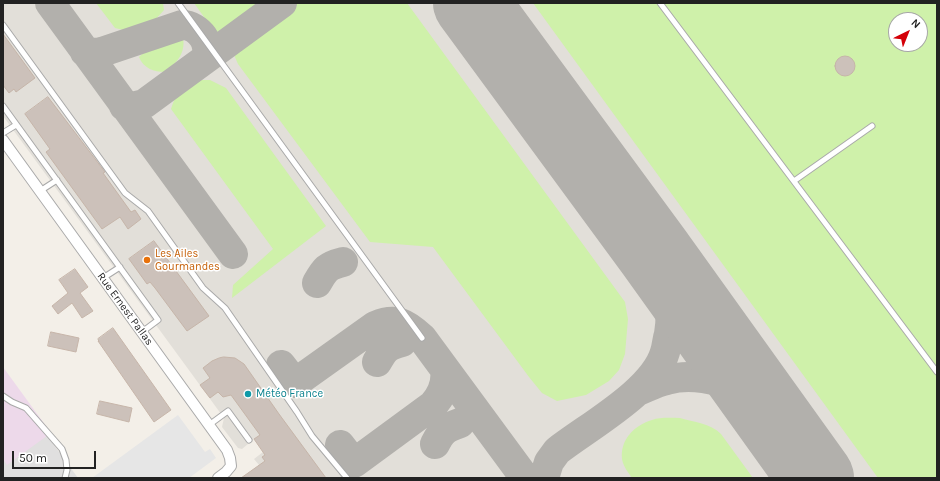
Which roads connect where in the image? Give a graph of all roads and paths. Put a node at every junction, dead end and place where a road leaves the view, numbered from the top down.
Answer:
1 (178, 3) edge
2 (660, 3) edge
3 (3, 25) edge
4 (3, 106) edge
5 (16, 124) junction
6 (872, 126) dead end
7 (3, 133) edge
8 (3, 140) edge
9 (57, 180) junction
10 (794, 181) junction
11 (40, 191) junction
12 (120, 267) junction
13 (103, 278) junction
14 (142, 332) junction
15 (422, 338) dead end
16 (937, 372) edge
17 (3, 396) edge
18 (209, 425) junction
19 (250, 440) dead end
20 (65, 478) edge
21 (218, 478) edge
22 (347, 478) edge

1 - 15 lane
2 - 10 lane
3 - 22 lane
4 - 5 lane
5 - 7 lane
5 - 9 lane
6 - 10 lane
8 - 11 street, Rue Ernest Pallas
9 - 11 lane
9 - 12 lane
10 - 16 lane
11 - 13 street, Rue Ernest Pallas
12 - 13 lane
12 - 14 lane
13 - 14 street, Rue Ernest Pallas
14 - 18 street, Rue Ernest Pallas
17 - 20 lane
18 - 19 lane
18 - 21 street, Rue Ernest Pallas

